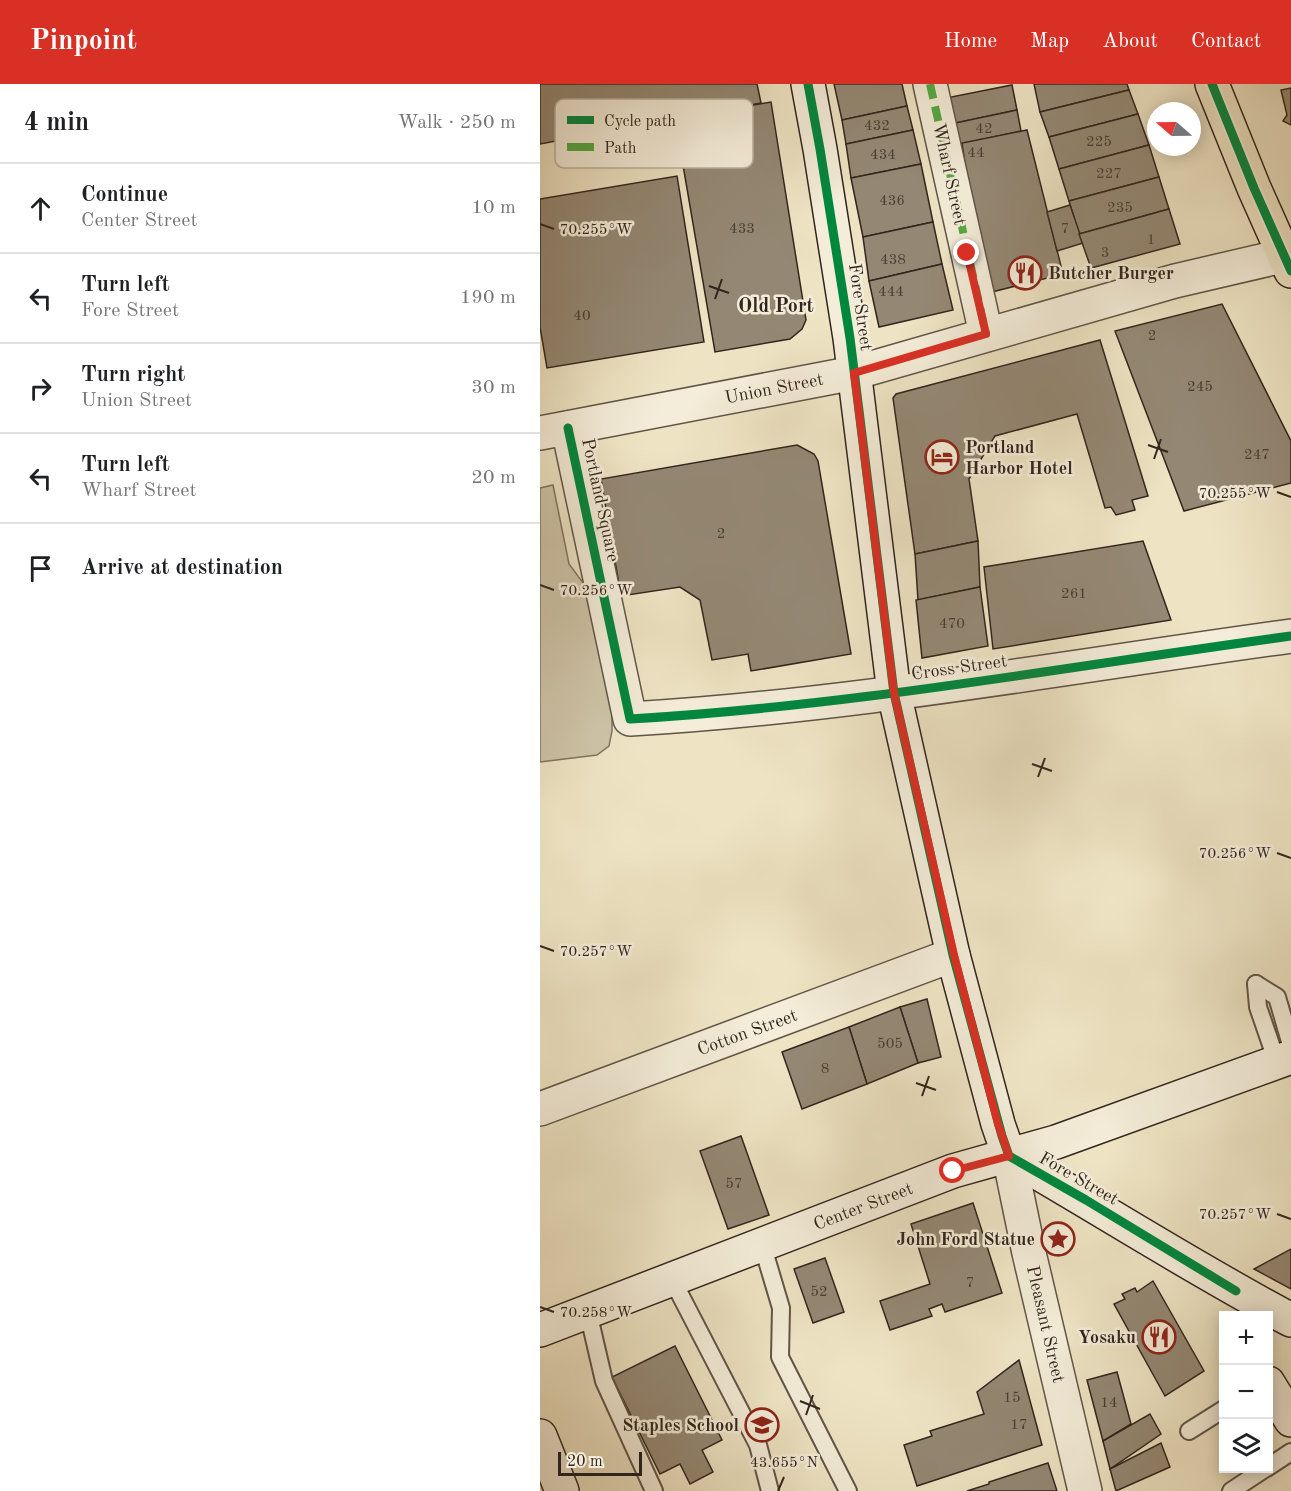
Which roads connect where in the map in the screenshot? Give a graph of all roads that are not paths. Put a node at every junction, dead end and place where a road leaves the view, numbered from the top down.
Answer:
1 (808, 84) edge
2 (930, 84) edge
3 (1212, 84) edge
4 (1289, 260) edge
5 (986, 334) junction
6 (854, 373) junction
7 (554, 430) edge
8 (1291, 636) edge
9 (894, 693) junction
10 (630, 719) joint
11 (954, 955) junction
12 (1286, 1054) edge
13 (540, 1109) edge
14 (1009, 1156) junction
15 (762, 1244) junction
16 (672, 1279) junction
17 (1239, 1303) edge
18 (588, 1311) junction
19 (1291, 1320) edge
20 (540, 1330) edge
21 (1273, 1390) edge
22 (1219, 1412) edge
23 (1291, 1420) edge
24 (1189, 1431) dead end
25 (540, 1436) edge
26 (1291, 1452) edge
27 (1273, 1464) edge
28 (1259, 1473) edge
29 (562, 1491) edge
30 (654, 1491) edge
31 (770, 1491) edge
32 (848, 1491) edge
33 (1085, 1491) edge
34 (1231, 1491) edge

1 - 6 street, Fore Street
2 - 5 street, Wharf Street
3 - 4 main road
4 - 5 street, Union Street
5 - 6 street, Union Street
6 - 7 street, Union Street
6 - 9 street, Fore Street
7 - 10 street, Portland Square
8 - 9 street, Cross Street
9 - 10 street, Cross Street
9 - 11 street, Fore Street
11 - 13 street, Cotton Street
11 - 14 street, Fore Street
12 - 14 street, Center Street
14 - 15 street, Center Street
14 - 17 street, Fore Street
14 - 33 street, Pleasant Street
15 - 16 street, Center Street
15 - 32 lane
16 - 18 street, Center Street
16 - 31 lane
17 - 19 street, Fore Street
18 - 20 street, Center Street
18 - 30 lane
21 - 23 street
22 - 24 lane
25 - 29 street
26 - 27 lane
28 - 34 lane

